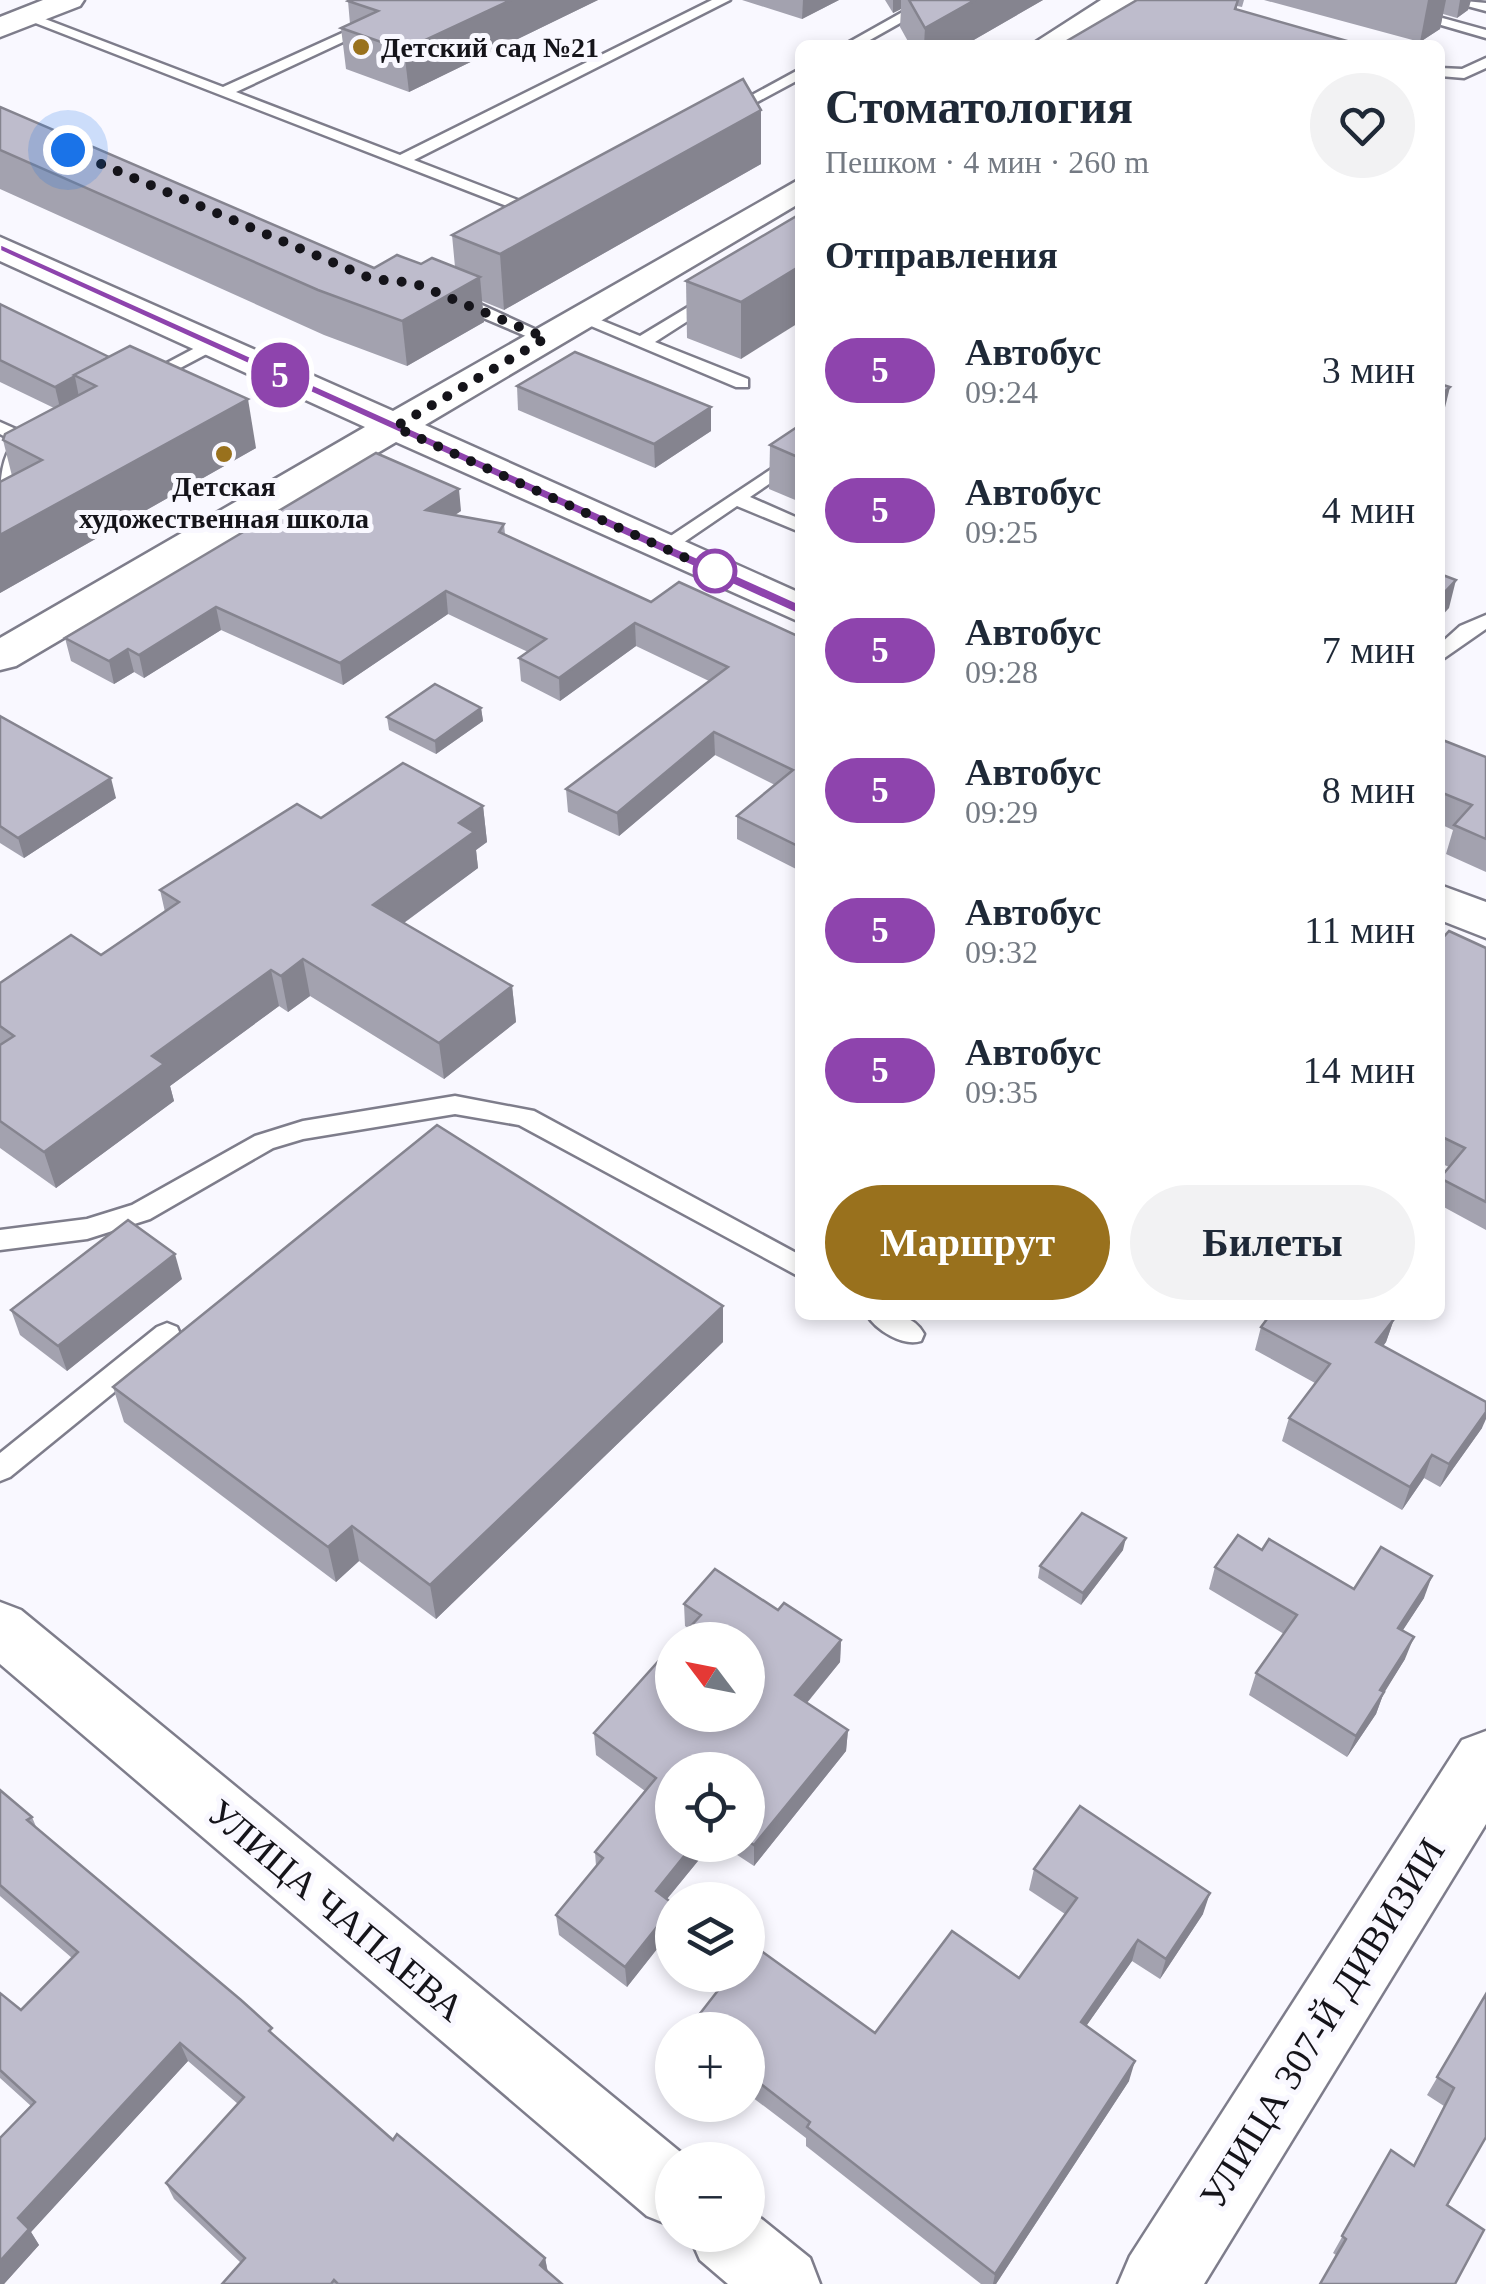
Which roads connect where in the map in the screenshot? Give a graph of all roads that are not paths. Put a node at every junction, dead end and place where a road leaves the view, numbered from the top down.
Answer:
1 (69, 0) edge
2 (426, 0) edge
3 (723, 0) edge
4 (934, 0) edge
5 (1362, 0) edge
6 (1461, 0) edge
7 (1486, 6) edge
8 (1118, 8) edge
9 (14, 22) edge
10 (1486, 34) edge
11 (860, 40) edge
12 (1056, 40) edge
13 (1482, 69) edge
14 (1445, 72) edge
15 (795, 76) edge
16 (224, 92) junction
17 (713, 120) edge
18 (400, 161) junction
19 (795, 192) edge
20 (558, 205) edge
21 (540, 214) junction
22 (524, 223) edge
23 (0, 248) edge
24 (736, 285) edge
25 (433, 291) edge
26 (563, 328) junction
27 (641, 342) junction
28 (212, 344) junction
29 (742, 382) dead end
30 (122, 392) edge
31 (59, 424) edge
32 (0, 427) edge
33 (395, 427) junction
34 (27, 441) junction
35 (795, 457) edge
36 (735, 498) junction
37 (0, 504) edge
38 (795, 524) edge
39 (664, 548) junction
40 (795, 607) edge
41 (1486, 621) edge
42 (1445, 649) edge
43 (0, 657) edge
44 (1445, 902) edge
45 (1486, 922) edge
46 (0, 1240) edge
47 (795, 1264) edge
48 (888, 1320) edge
49 (167, 1334) dead end
50 (912, 1334) dead end
51 (0, 1469) edge
52 (0, 1628) edge
53 (1486, 1762) edge
54 (655, 2177) edge
55 (746, 2252) edge
56 (784, 2284) edge
57 (1158, 2284) edge

1 - 9 street
2 - 16 lane
3 - 18 lane
4 - 11 lane
5 - 10 lane
6 - 7 lane
8 - 12 street
9 - 16 lane
13 - 14 lane
15 - 17 lane
16 - 18 lane
18 - 21 lane
19 - 26 street
20 - 21 lane
21 - 22 lane
23 - 28 street
24 - 27 lane
25 - 26 lane
26 - 27 lane
26 - 33 street
27 - 29 lane
28 - 30 lane
28 - 33 street
31 - 34 lane
32 - 34 lane
33 - 39 street
33 - 43 street
34 - 37 lane
35 - 36 lane
36 - 38 lane
36 - 39 lane
39 - 40 street
41 - 42 lane
44 - 45 street
46 - 47 lane
48 - 50 lane
49 - 51 lane
52 - 54 street, УЛИЦА ЧАПАЕВА
53 - 57 street, УЛИЦА 307-Й ДИВИЗИИ
55 - 56 street

